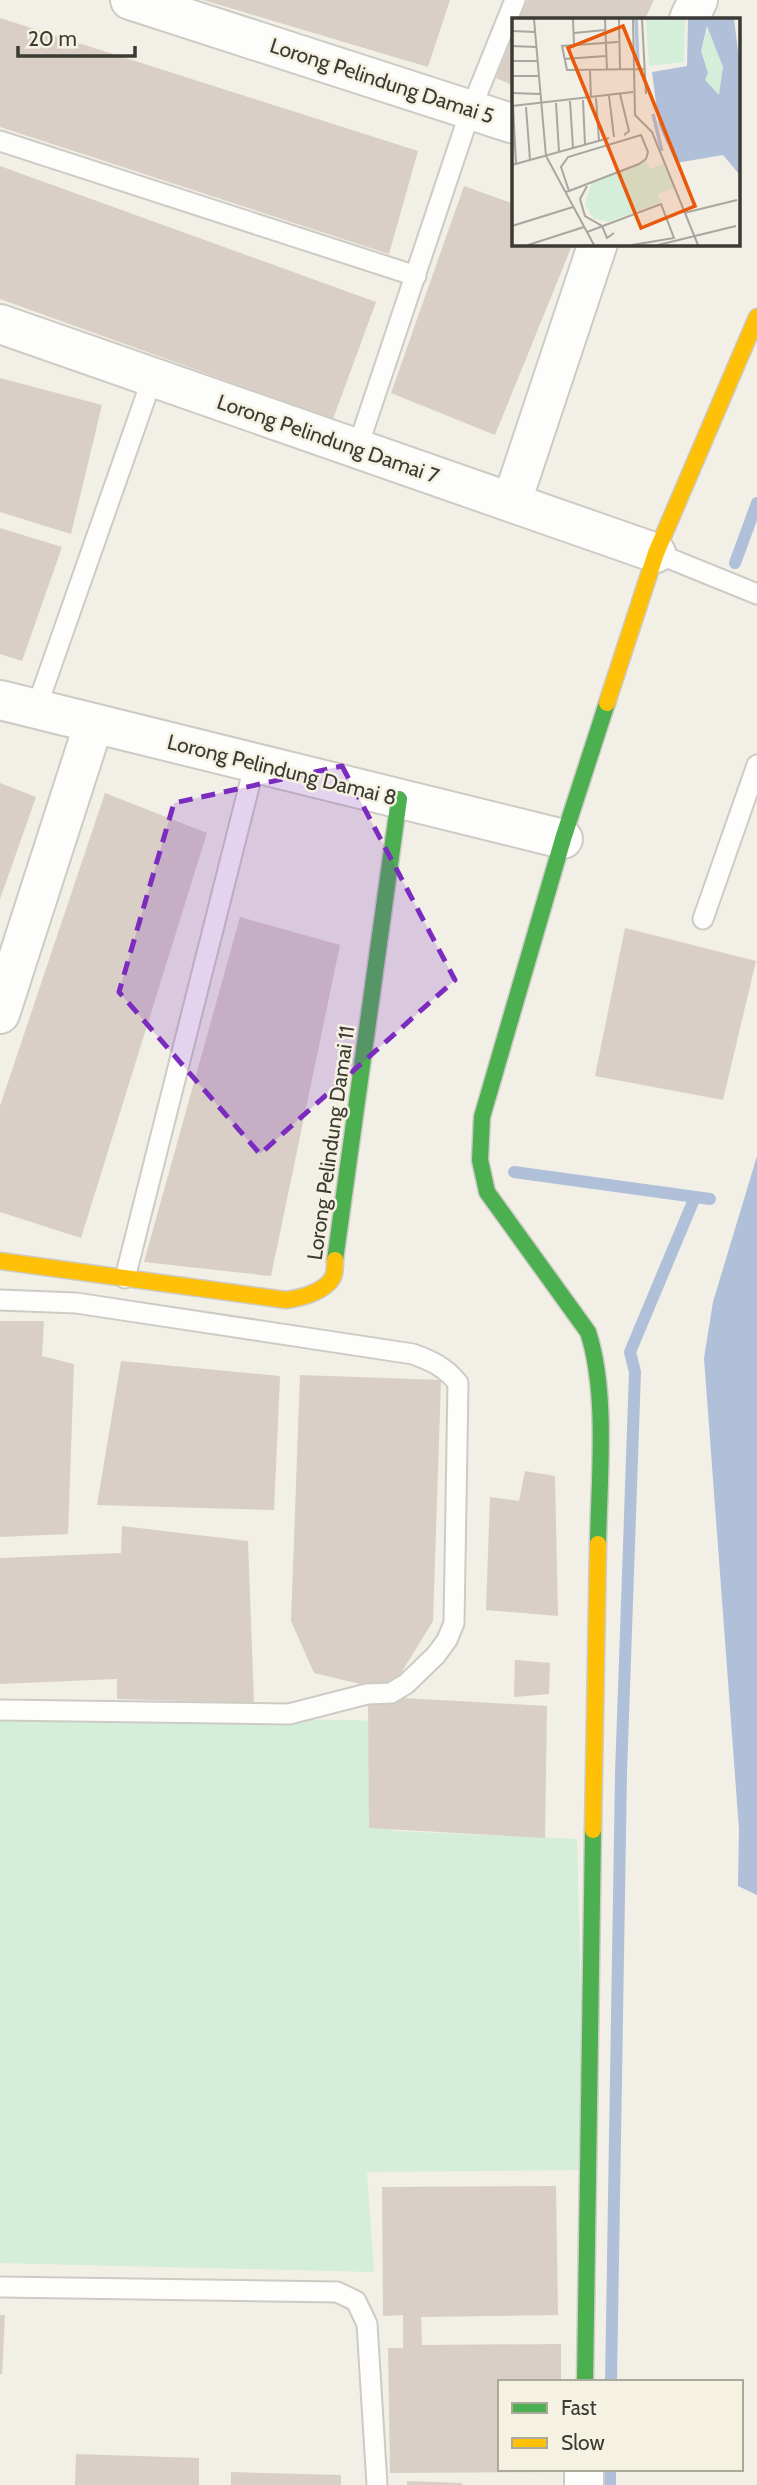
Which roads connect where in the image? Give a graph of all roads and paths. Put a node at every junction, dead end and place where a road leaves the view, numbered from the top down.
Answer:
1 (130, 0) edge
2 (515, 0) edge
3 (698, 0) edge
4 (689, 18) edge
5 (471, 109) junction
6 (512, 123) edge
7 (0, 141) edge
8 (597, 245) edge
9 (416, 276) junction
10 (757, 317) edge
11 (0, 324) edge
12 (152, 379) junction
13 (356, 450) junction
14 (512, 501) junction
15 (656, 553) junction
16 (757, 594) edge
17 (0, 700) edge
18 (36, 709) junction
19 (94, 723) junction
20 (255, 763) junction
21 (757, 765) edge
22 (399, 799) junction
23 (563, 839) junction
24 (703, 919) dead end
25 (0, 1014) edge
26 (0, 1261) edge
27 (125, 1278) junction
28 (0, 1300) edge
29 (0, 1710) edge
30 (0, 2287) edge
31 (585, 2380) edge
32 (377, 2485) edge

1 - 5 street, Lorong Pelindung Damai 5
2 - 5 lane
3 - 4 street
5 - 6 street, Lorong Pelindung Damai 5
5 - 9 lane
7 - 9 lane
8 - 14 street
9 - 13 lane
10 - 15 street
11 - 12 street, Lorong Pelindung Damai 7
12 - 13 street, Lorong Pelindung Damai 7
12 - 18 lane
13 - 14 street, Lorong Pelindung Damai 7
14 - 15 street, Lorong Pelindung Damai 7
15 - 16 lane
15 - 23 street
17 - 18 street, Lorong Pelindung Damai 8
18 - 19 street, Lorong Pelindung Damai 8
19 - 20 street, Lorong Pelindung Damai 8
19 - 25 street
20 - 22 street, Lorong Pelindung Damai 8
20 - 27 lane
21 - 24 lane
22 - 23 street, Lorong Pelindung Damai 8
22 - 27 street, Lorong Pelindung Damai 11
23 - 31 street
26 - 27 street, Lorong Pelindung Damai 11
28 - 29 lane
30 - 32 lane

